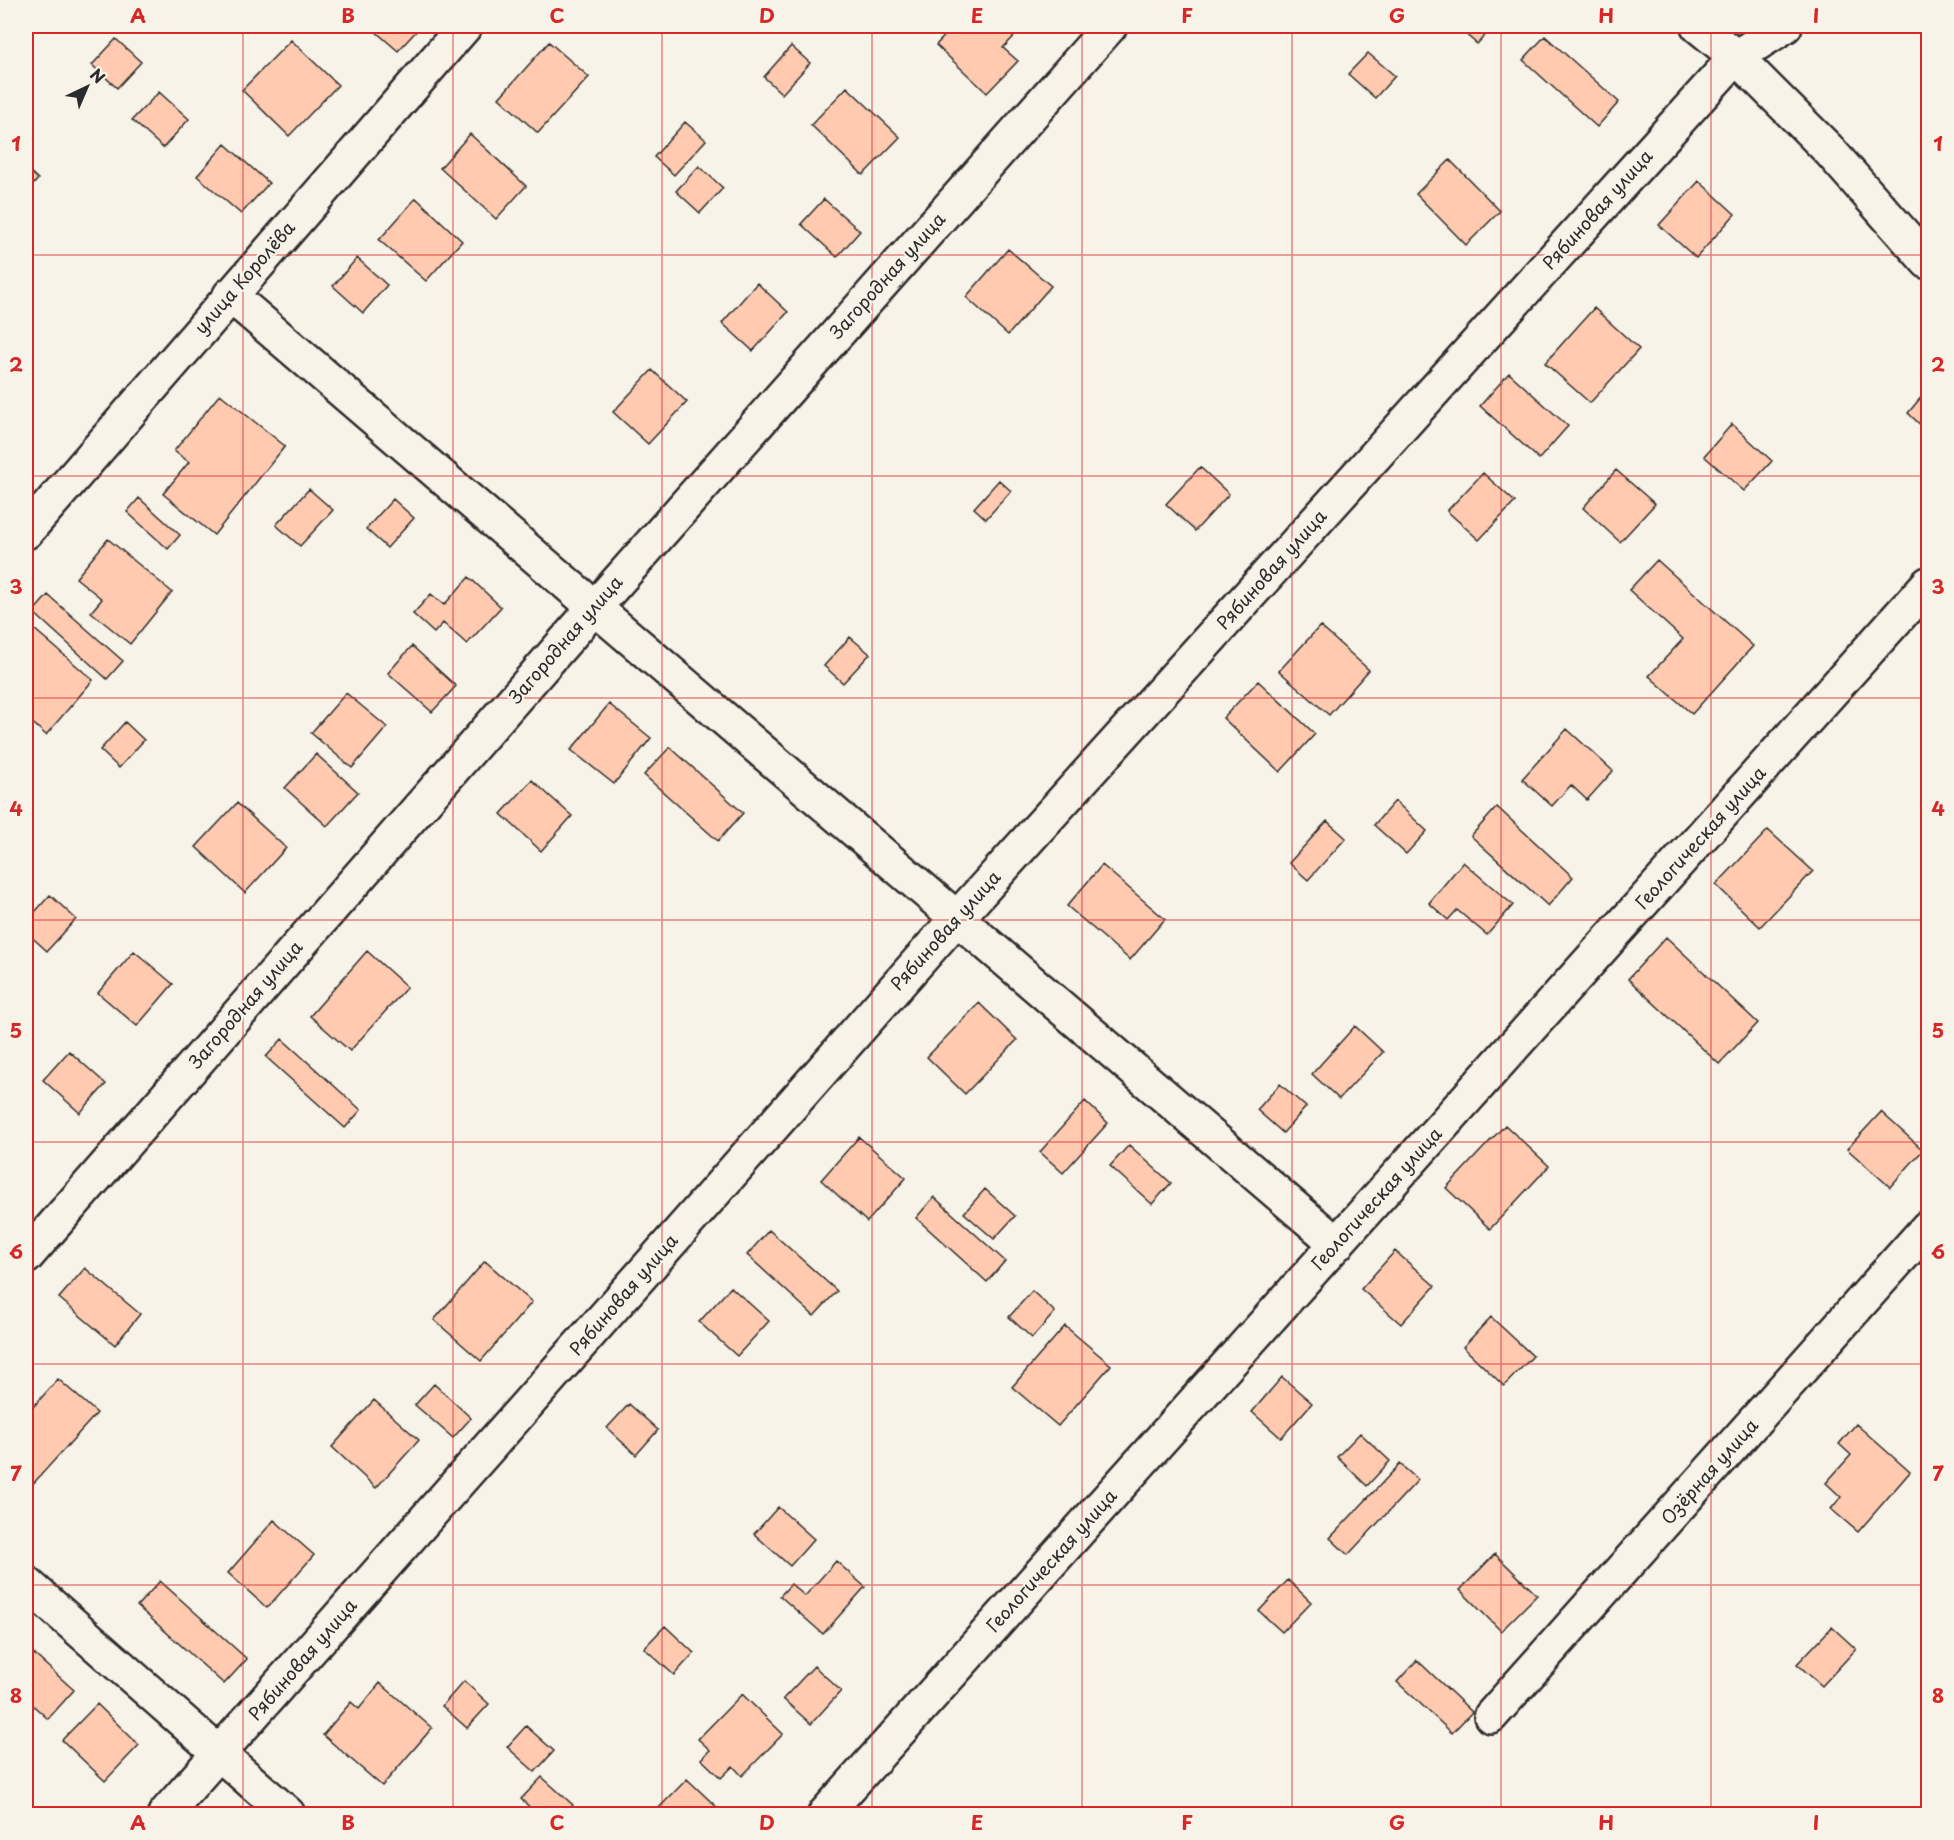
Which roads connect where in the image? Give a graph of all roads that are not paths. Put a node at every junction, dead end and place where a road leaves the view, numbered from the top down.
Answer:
1 (465, 26) edge
2 (1110, 26) edge
3 (1698, 26) edge
4 (1785, 26) edge
5 (1736, 57) junction
6 (1929, 262) edge
7 (230, 295) junction
8 (26, 532) edge
9 (1929, 584) edge
10 (595, 607) junction
11 (957, 918) junction
12 (1929, 1227) edge
13 (1337, 1244) junction
14 (26, 1257) edge
15 (26, 1583) edge
16 (1491, 1716) dead end
17 (220, 1753) junction
18 (165, 1815) edge
19 (288, 1815) edge
20 (825, 1815) edge

1 - 7 street, улица Королёва
2 - 10 street, Загородная улица
3 - 5 street
4 - 5 street, Рябиновая улица
5 - 6 street
5 - 11 street, Рябиновая улица
7 - 8 street, улица Королёва
7 - 10 street
9 - 13 street, Геологическая улица
10 - 11 street
10 - 14 street, Загородная улица
11 - 13 street
11 - 17 street, Рябиновая улица
12 - 16 street, Озёрная улица
13 - 20 street, Геологическая улица
15 - 17 street
17 - 18 street, Рябиновая улица
17 - 19 street

